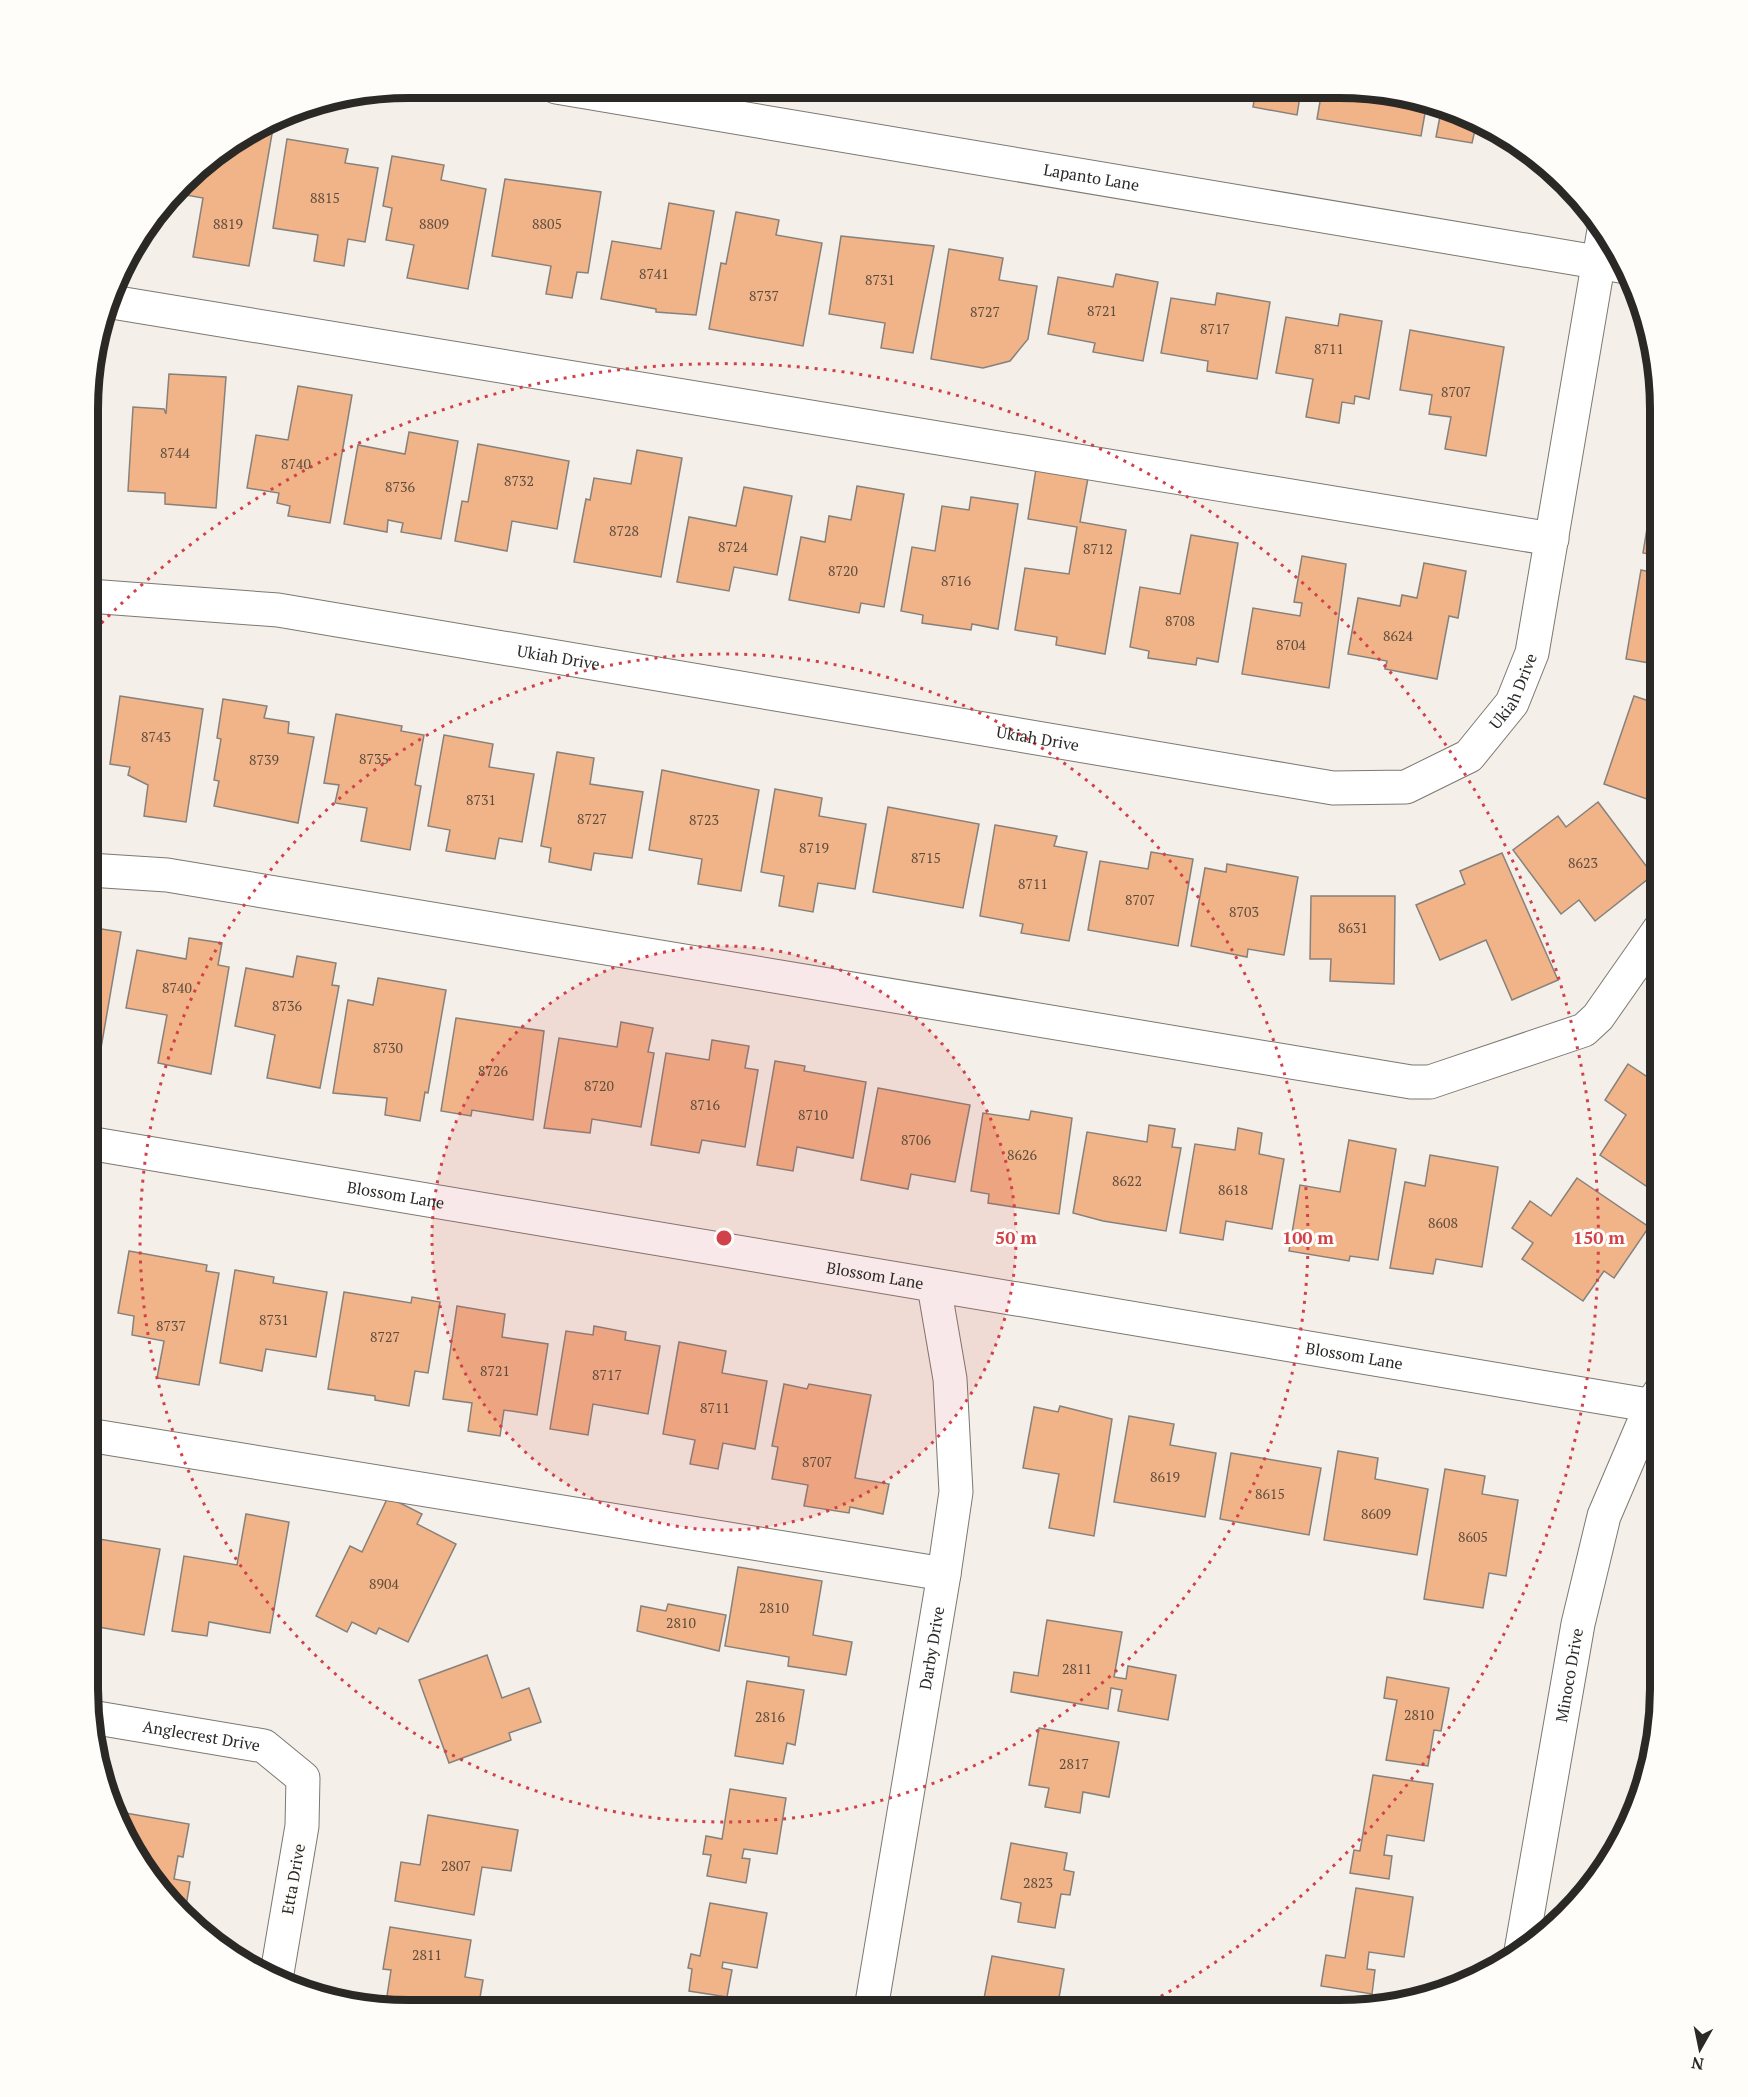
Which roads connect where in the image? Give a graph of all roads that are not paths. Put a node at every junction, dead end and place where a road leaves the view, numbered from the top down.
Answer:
1 (621, 98) edge
2 (1612, 265) edge
3 (116, 303) edge
4 (1552, 539) junction
5 (98, 597) edge
6 (98, 871) edge
7 (1650, 943) edge
8 (98, 1145) edge
9 (934, 1286) junction
10 (1650, 1401) edge
11 (1650, 1417) edge
12 (98, 1437) edge
13 (944, 1574) junction
14 (99, 1718) edge
15 (303, 1778) joint
16 (1523, 1939) edge
17 (277, 1970) edge
18 (873, 2000) edge

1 - 2 street, Lapanto Lane
2 - 4 street, Ukiah Drive
3 - 4 street
4 - 5 street, Ukiah Drive
6 - 7 street
8 - 9 street, Blossom Lane
9 - 10 street, Blossom Lane
9 - 13 street, Darby Drive
11 - 16 street, Minoco Drive
12 - 13 street
13 - 18 street, Darby Drive
14 - 15 street, Anglecrest Drive
15 - 17 street, Etta Drive

